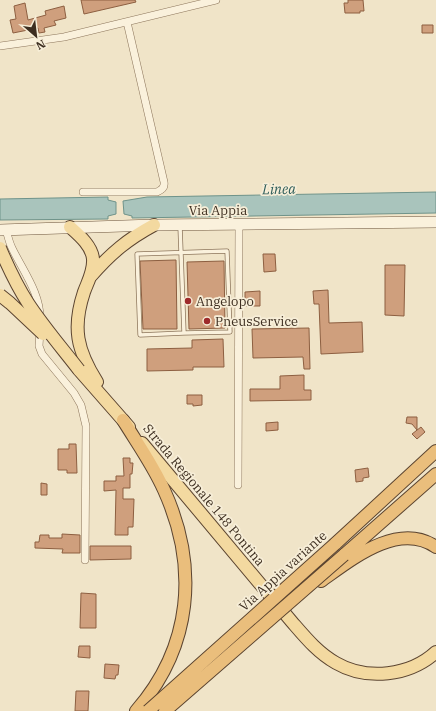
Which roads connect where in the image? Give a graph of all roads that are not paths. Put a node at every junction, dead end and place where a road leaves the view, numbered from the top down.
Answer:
1 (216, 0) edge
2 (127, 22) junction
3 (0, 46) edge
4 (83, 192) dead end
5 (436, 222) edge
6 (154, 224) junction
7 (180, 224) junction
8 (239, 224) junction
9 (70, 227) junction
10 (3, 230) edge
11 (0, 248) edge
12 (181, 252) junction
13 (90, 276) junction
14 (0, 295) edge
15 (184, 333) junction
16 (79, 370) junction
17 (123, 420) junction
18 (436, 451) edge
19 (436, 474) edge
20 (238, 485) dead end
21 (436, 547) edge
22 (347, 558) junction
23 (85, 560) dead end
24 (436, 652) edge
25 (136, 711) edge
26 (148, 711) edge
27 (165, 711) edge

1 - 2 street
2 - 3 street
2 - 4 street
5 - 8 main road, Via Appia
6 - 7 main road, Via Appia
6 - 9 main road, Via Appia
6 - 13 main road
7 - 8 main road, Via Appia
7 - 12 lane
8 - 20 street
9 - 10 main road, Via Appia
9 - 13 main road
10 - 23 street
11 - 16 main road, Strada Regionale 148 Pontina, bridge
12 - 15 lane
12 - 15 lane
12 - 15 lane
13 - 17 main road
14 - 16 main road, bridge
16 - 17 main road, Strada Regionale 148 Pontina
17 - 24 main road, Strada Regionale 148 Pontina
17 - 25 highway
18 - 26 highway, Via Appia variante, bridge
19 - 22 highway, Via Appia variante
21 - 22 highway
22 - 27 highway, Via Appia variante, bridge

